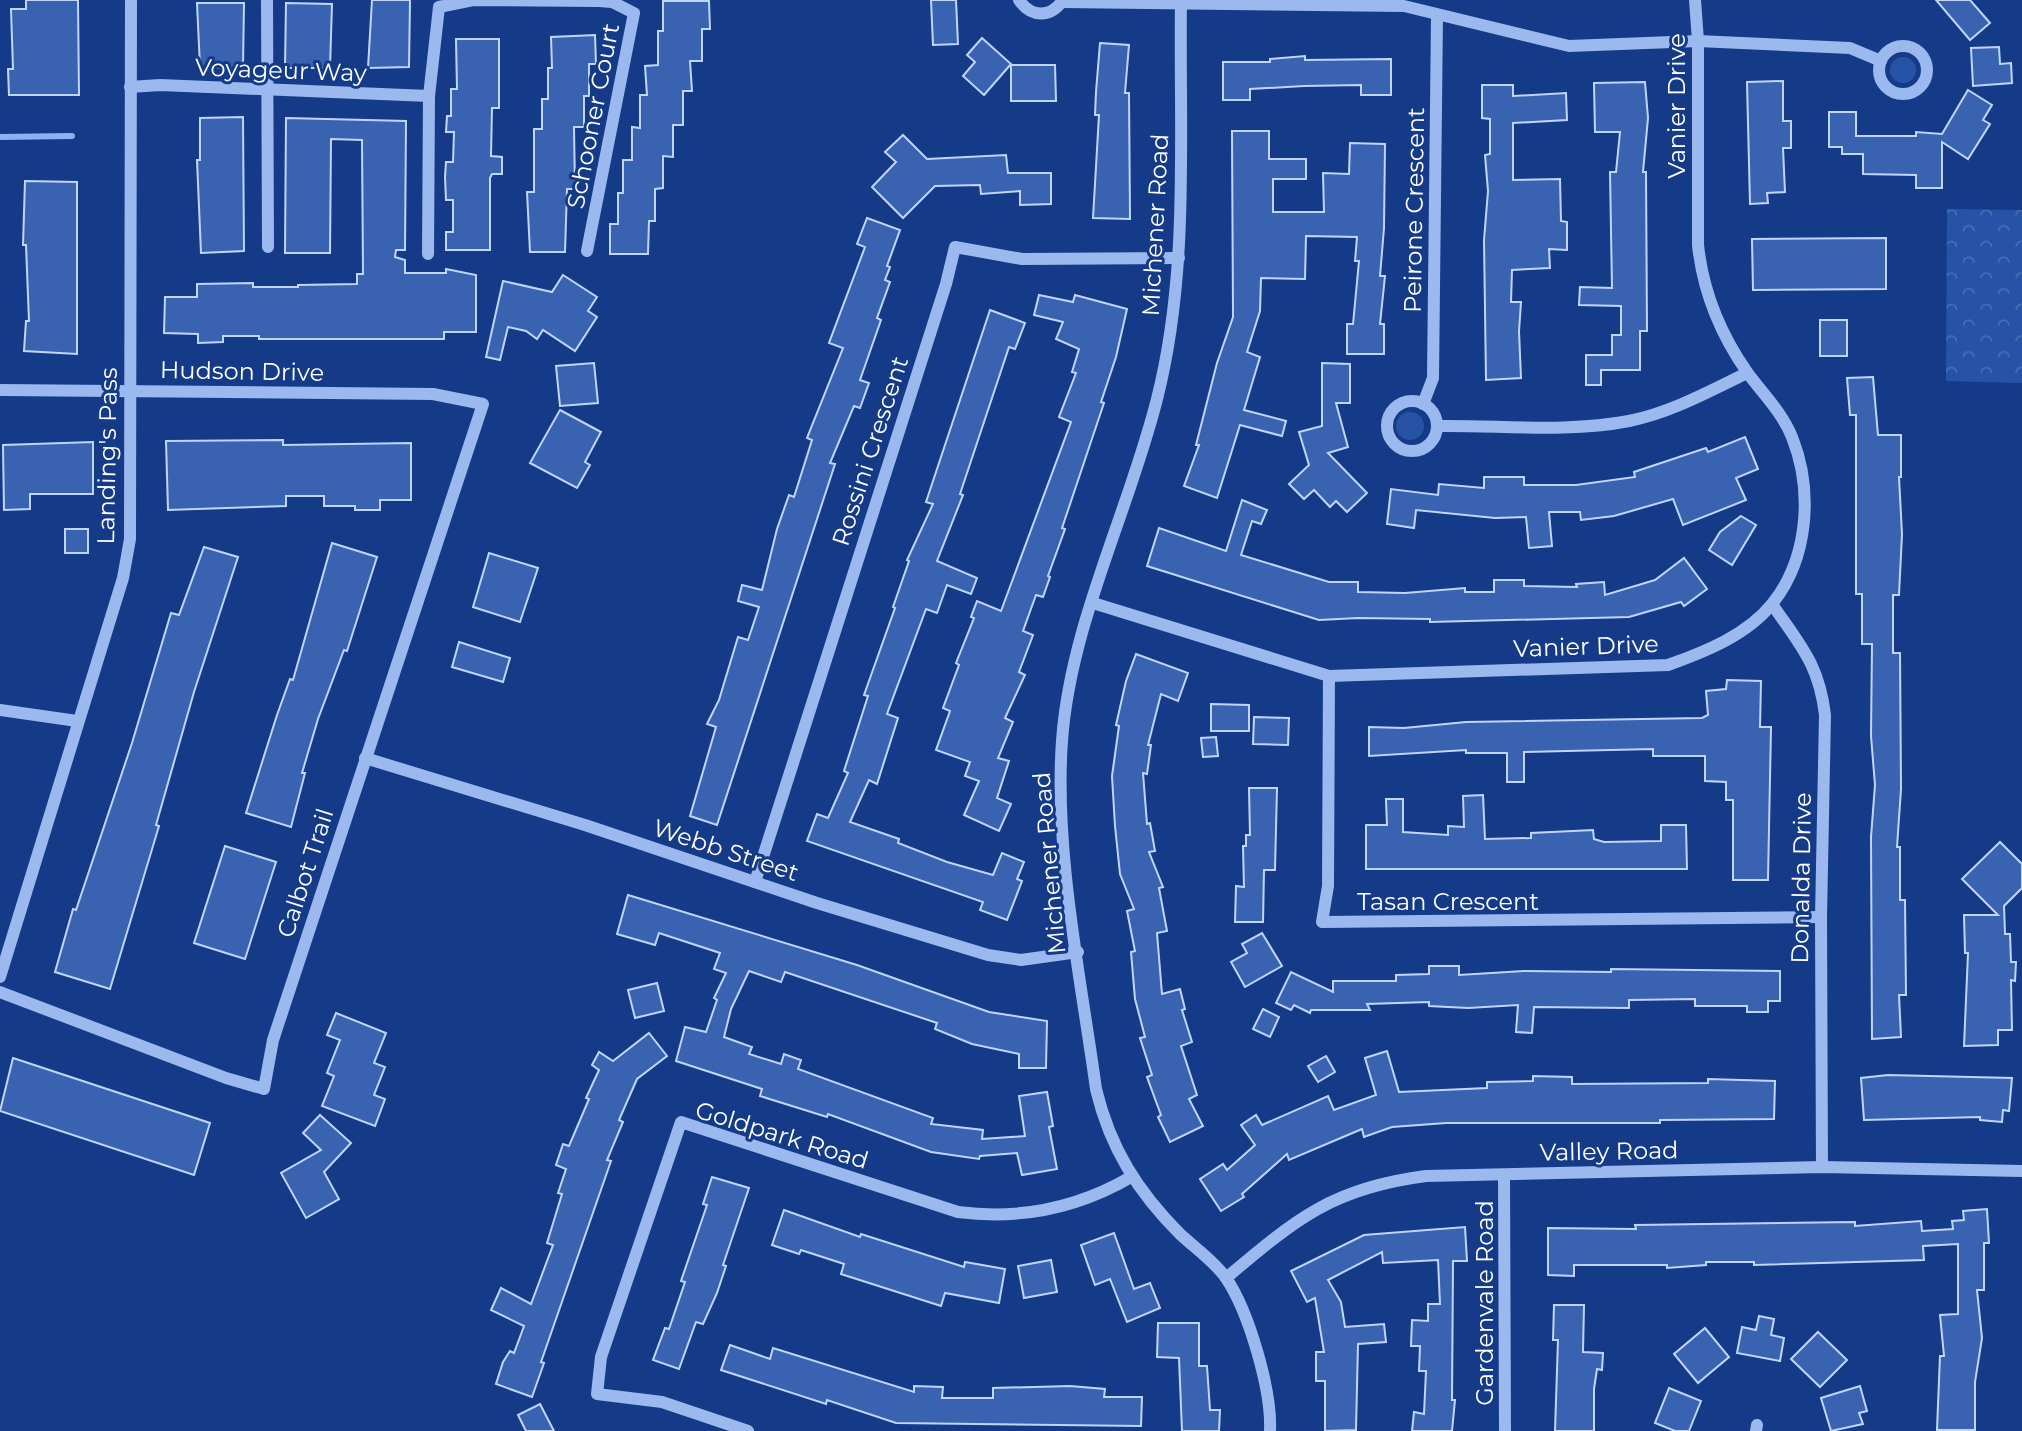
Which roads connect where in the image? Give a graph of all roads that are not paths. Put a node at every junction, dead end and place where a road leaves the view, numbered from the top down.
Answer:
1 (131, 0) edge
2 (267, 0) edge
3 (1019, 0) edge
4 (1695, 0) edge
5 (1063, 1) edge
6 (1181, 2) edge
7 (1437, 15) junction
8 (1698, 41) junction
9 (1881, 61) dead end
10 (130, 87) junction
11 (267, 92) junction
12 (429, 96) junction
13 (268, 247) dead end
14 (587, 251) dead end
15 (428, 254) dead end
16 (1179, 258) junction
17 (1747, 373) junction
18 (0, 390) edge
19 (129, 390) junction
20 (482, 404) joint
21 (1423, 404) junction
22 (1437, 426) junction
23 (1093, 603) junction
24 (1772, 604) junction
25 (1329, 676) junction
26 (0, 710) edge
27 (77, 721) junction
28 (365, 758) junction
29 (755, 882) junction
30 (1821, 917) junction
31 (1078, 952) junction
32 (0, 977) edge
33 (0, 992) edge
34 (1822, 1167) junction
35 (2022, 1171) edge
36 (1504, 1175) junction
37 (1130, 1177) junction
38 (1226, 1278) junction
39 (748, 1431) edge
40 (1270, 1431) edge
41 (1506, 1431) edge

1 - 10 street, Landing's Pass
2 - 11 street
3 - 5 street
4 - 8 street, Vanier Drive
5 - 6 street
6 - 7 street
6 - 16 street, Michener Road
7 - 8 street
7 - 21 street, Peirone Crescent
8 - 9 street
8 - 17 street, Vanier Drive
10 - 11 street, Voyageur Way
10 - 19 street, Landing's Pass
11 - 12 street, Voyageur Way
11 - 13 street
12 - 14 street, Schooner Court
12 - 15 street, Schooner Court
16 - 23 street, Michener Road
16 - 29 street, Rossini Crescent
17 - 22 street
17 - 24 street, Vanier Drive
18 - 19 street, Hudson Drive
19 - 20 street, Hudson Drive
19 - 27 street, Landing's Pass
20 - 28 street, Calbot Trail
21 - 22 street
21 - 22 street
23 - 25 street, Vanier Drive
23 - 31 street, Michener Road
24 - 25 street, Vanier Drive
24 - 30 street, Donalda Drive
25 - 30 street, Tasan Crescent
26 - 27 street
27 - 32 street, Landing's Pass
28 - 29 street, Webb Street
28 - 33 street, Calbot Trail
29 - 31 street, Webb Street
30 - 34 street, Donalda Drive
31 - 37 street, Michener Road
34 - 35 street, Valley Road
34 - 36 street, Valley Road
36 - 38 street, Valley Road
36 - 41 street, Gardenvale Road
37 - 38 street, Michener Road
37 - 39 street, Goldpark Road
38 - 40 street, Michener Road

